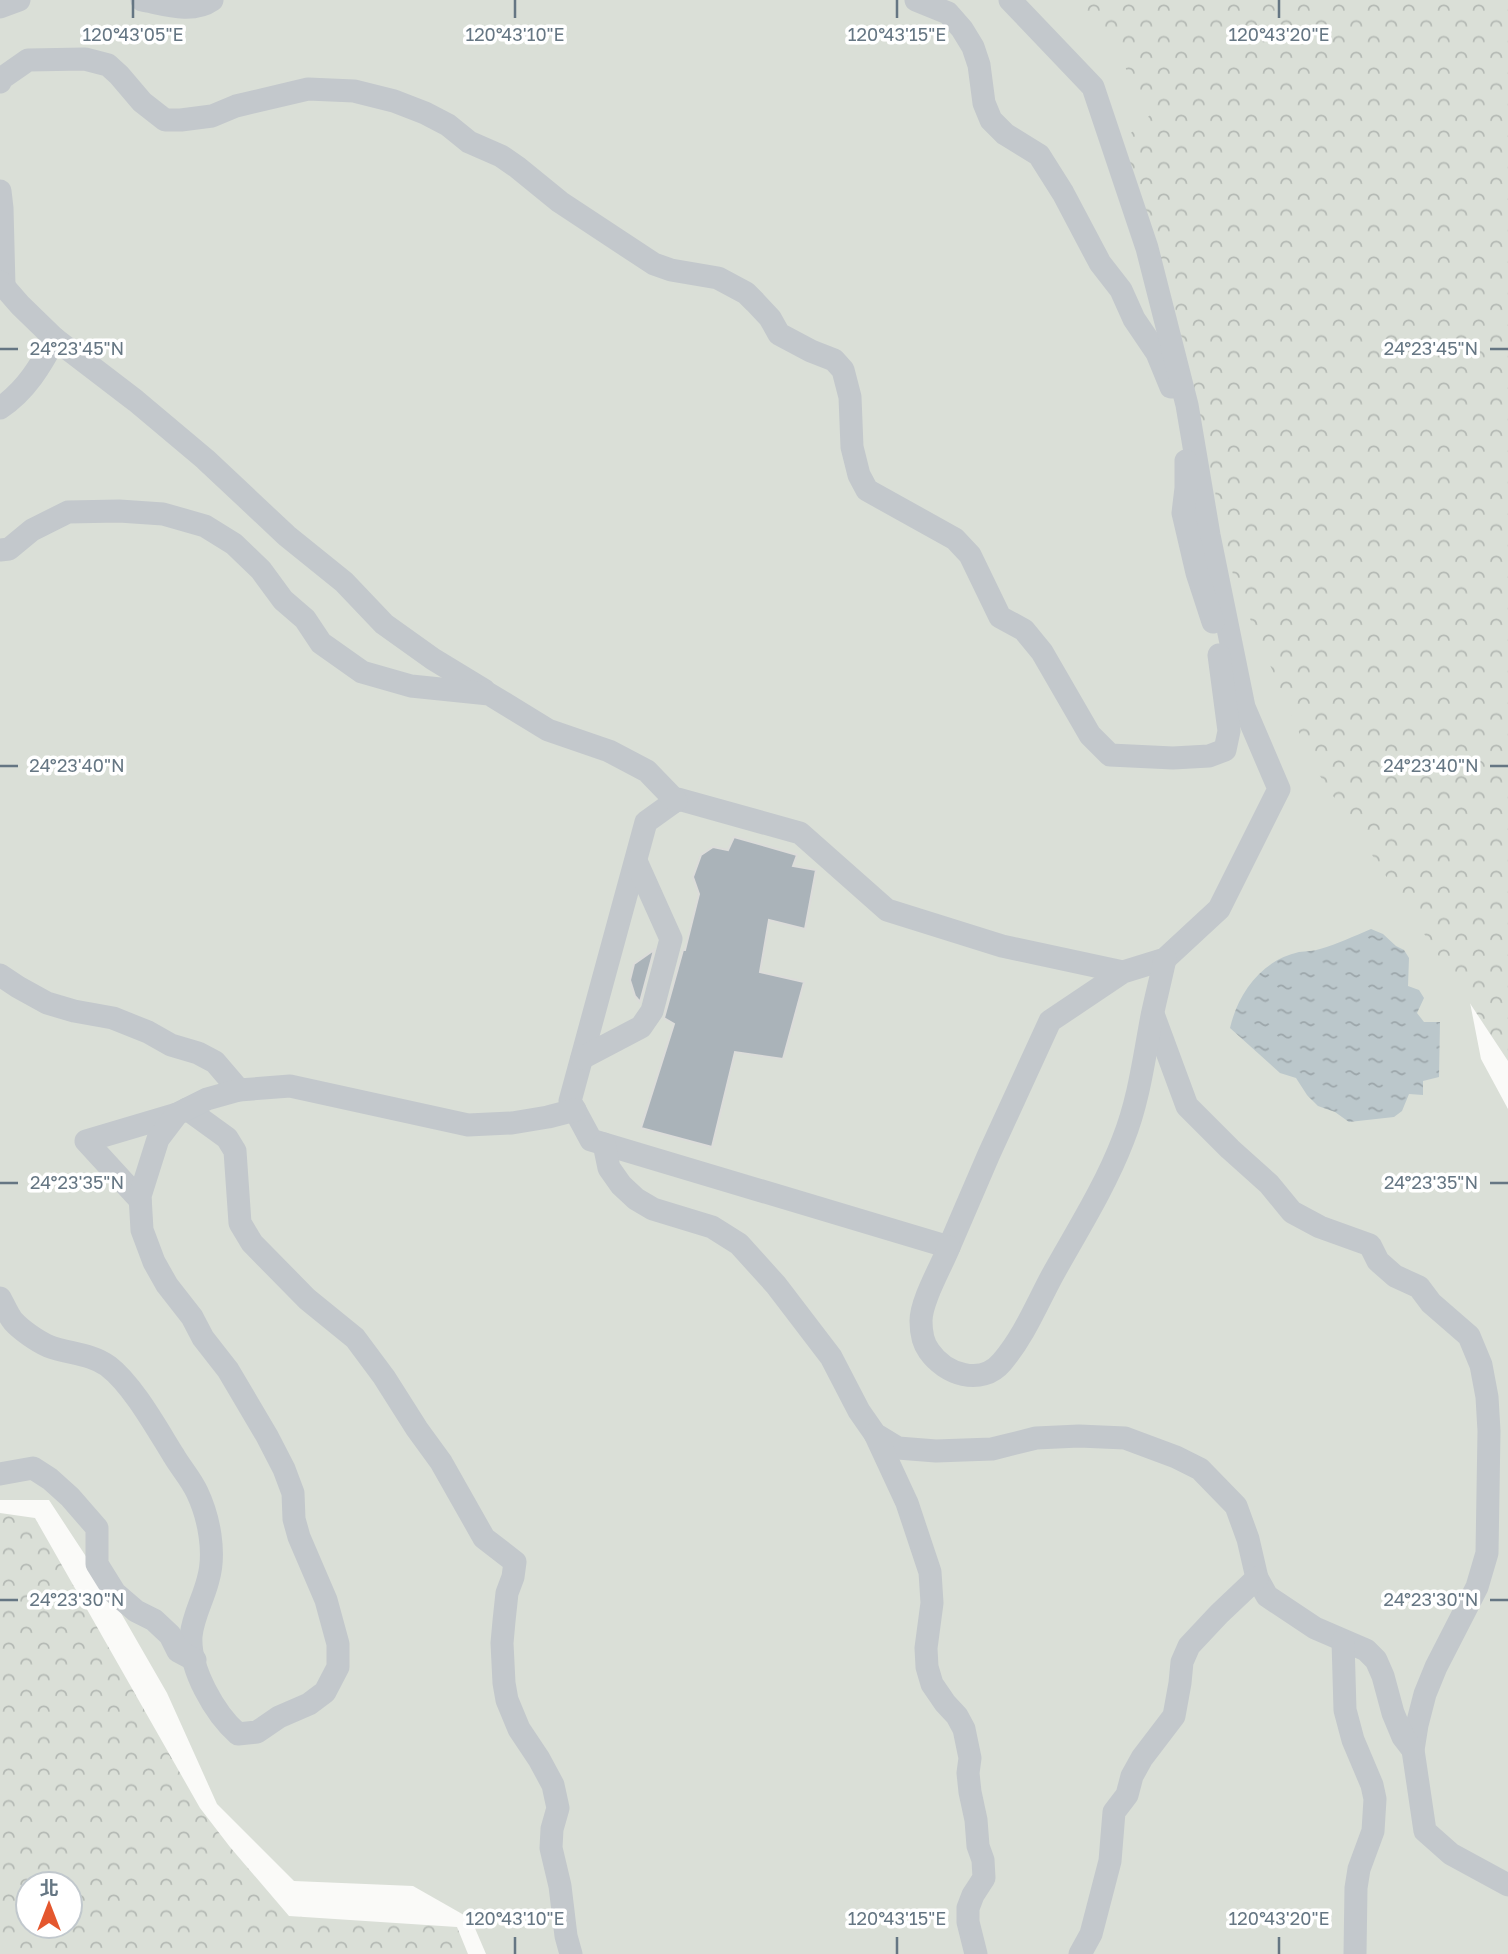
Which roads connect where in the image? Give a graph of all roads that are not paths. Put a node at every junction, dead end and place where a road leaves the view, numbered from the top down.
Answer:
1 (19, 0) edge
2 (142, 0) edge
3 (212, 0) edge
4 (916, 0) edge
5 (1010, 0) edge
6 (0, 7) edge
7 (0, 82) edge
8 (0, 191) edge
9 (2, 284) edge
10 (55, 338) junction
11 (0, 408) edge
12 (0, 550) edge
13 (489, 694) junction
14 (676, 800) junction
15 (636, 861) junction
16 (1165, 959) junction
17 (1122, 972) junction
18 (0, 975) edge
19 (1153, 1014) junction
20 (582, 1058) junction
21 (239, 1090) junction
22 (575, 1110) junction
23 (182, 1112) junction
24 (604, 1144) junction
25 (140, 1200) junction
26 (949, 1247) junction
27 (0, 1298) edge
28 (876, 1434) junction
29 (0, 1474) edge
30 (1257, 1578) junction
31 (1343, 1641) junction
32 (195, 1661) junction
33 (1413, 1750) junction
34 (1508, 1885) edge
35 (571, 1954) edge
36 (976, 1954) edge
37 (1080, 1954) edge
38 (1356, 1954) edge

1 - 6 street
2 - 3 street
4 - 7 street
5 - 16 street
8 - 9 street
9 - 10 street
10 - 11 street
10 - 13 street
12 - 13 street
13 - 14 street
14 - 15 street
14 - 17 street
15 - 20 street
15 - 20 street
16 - 17 street
16 - 19 street
17 - 26 street
18 - 21 street
19 - 26 street
19 - 33 street
20 - 22 street
21 - 22 street
21 - 23 street
22 - 24 street
23 - 25 street
23 - 25 street
23 - 35 street
24 - 26 street
24 - 28 street
25 - 32 street
27 - 32 street
28 - 30 street
28 - 36 street
29 - 32 street
30 - 31 street
30 - 37 street
31 - 33 street
31 - 38 street
33 - 34 street

